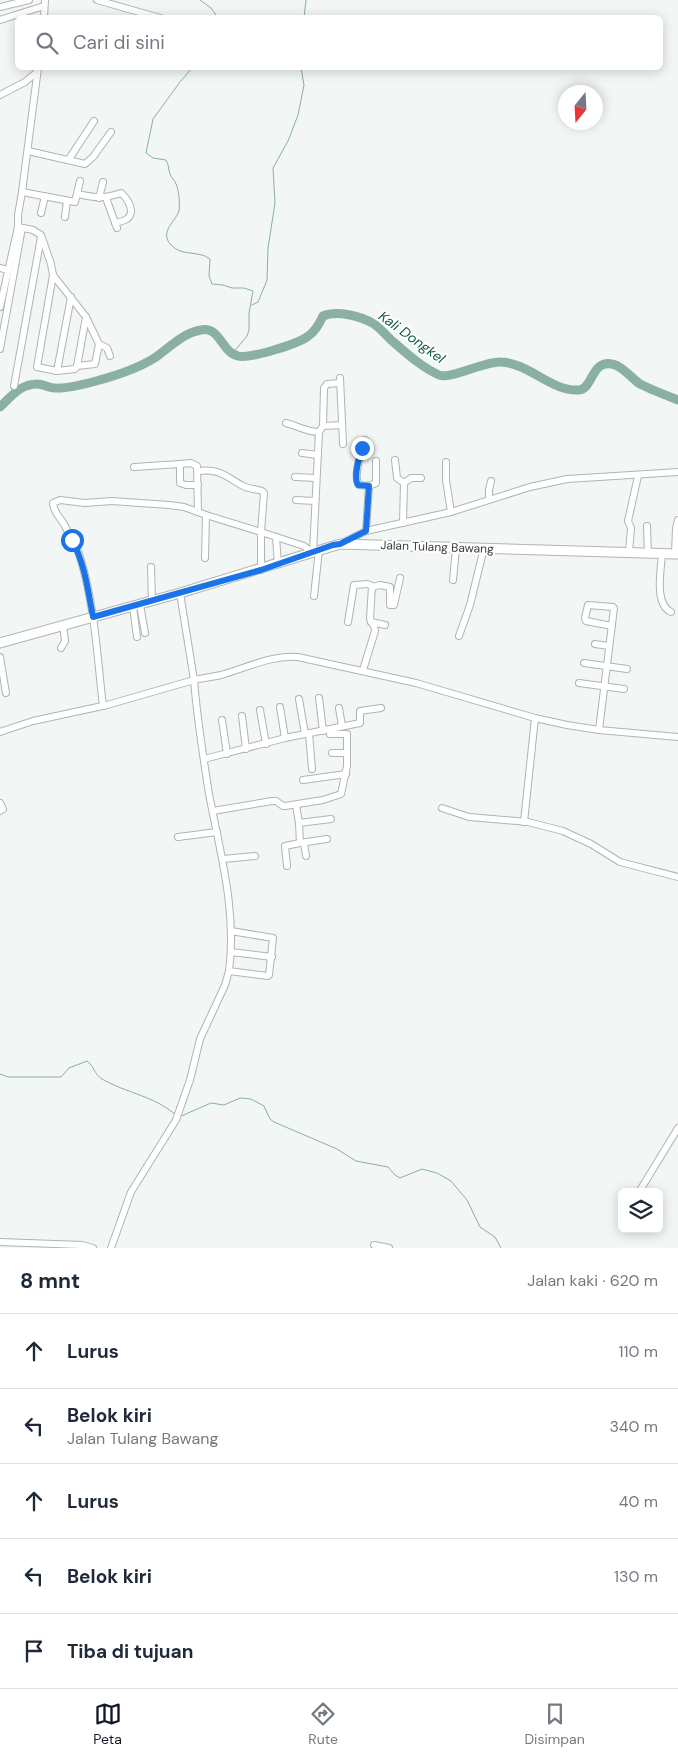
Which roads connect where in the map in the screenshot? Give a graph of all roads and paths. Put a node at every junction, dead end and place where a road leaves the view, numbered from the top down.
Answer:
1 (30, 0) edge
2 (97, 0) edge
3 (44, 3) edge
4 (0, 7) edge
5 (150, 15) edge
6 (0, 20) edge
7 (37, 70) edge
8 (0, 95) edge
9 (94, 120) dead end
10 (111, 132) dead end
11 (28, 150) junction
12 (69, 159) junction
13 (80, 181) dead end
14 (103, 182) dead end
15 (22, 192) junction
16 (78, 194) junction
17 (45, 196) junction
18 (103, 198) junction
19 (68, 201) junction
20 (41, 213) dead end
21 (65, 217) dead end
22 (20, 227) junction
23 (41, 236) junction
24 (0, 268) edge
25 (8, 270) junction
26 (53, 275) junction
27 (71, 298) junction
28 (0, 307) edge
29 (86, 316) junction
30 (99, 344) junction
31 (0, 349) edge
32 (110, 356) dead end
33 (77, 366) junction
34 (57, 371) junction
35 (14, 386) dead end
36 (286, 423) dead end
37 (342, 425) junction
38 (321, 429) junction
39 (365, 440) dead end
40 (343, 444) dead end
41 (302, 453) dead end
42 (318, 455) junction
43 (395, 460) dead end
44 (376, 461) dead end
45 (446, 462) dead end
46 (180, 464) junction
47 (134, 467) dead end
48 (198, 470) junction
49 (678, 472) edge
50 (638, 476) junction
51 (296, 477) dead end
52 (316, 478) junction
53 (422, 478) dead end
54 (491, 481) dead end
55 (404, 483) junction
56 (198, 485) junction
57 (369, 486) junction
58 (490, 499) junction
59 (296, 500) dead end
60 (315, 501) junction
61 (198, 512) junction
62 (451, 512) junction
63 (206, 515) junction
64 (678, 520) edge
65 (403, 523) junction
66 (647, 526) dead end
67 (366, 531) junction
68 (261, 532) junction
69 (276, 538) junction
70 (340, 544) junction
71 (484, 548) junction
72 (456, 549) junction
73 (314, 552) junction
74 (629, 552) junction
75 (648, 554) junction
76 (662, 554) junction
77 (676, 554) edge
78 (205, 558) dead end
79 (278, 564) junction
80 (151, 567) dead end
81 (261, 570) junction
82 (400, 578) dead end
83 (453, 580) dead end
84 (372, 587) junction
85 (180, 593) junction
86 (314, 596) dead end
87 (152, 601) junction
88 (136, 606) junction
89 (671, 612) dead end
90 (93, 617) junction
91 (348, 622) dead end
92 (371, 622) junction
93 (63, 625) junction
94 (385, 625) dead end
95 (612, 626) junction
96 (145, 633) dead end
97 (137, 636) dead end
98 (459, 636) dead end
99 (0, 643) edge
100 (594, 644) dead end
101 (609, 646) junction
102 (61, 648) dead end
103 (0, 658) edge
104 (584, 663) dead end
105 (607, 666) junction
106 (627, 668) dead end
107 (363, 670) junction
108 (194, 680) junction
109 (579, 683) dead end
110 (604, 686) junction
111 (624, 689) dead end
112 (6, 693) dead end
113 (299, 698) dead end
114 (318, 698) dead end
115 (103, 706) junction
116 (280, 707) dead end
117 (339, 708) dead end
118 (381, 708) dead end
119 (260, 710) dead end
120 (242, 716) dead end
121 (535, 718) junction
122 (222, 720) dead end
123 (342, 726) junction
124 (599, 730) junction
125 (0, 732) edge
126 (327, 732) junction
127 (307, 734) junction
128 (678, 737) edge
129 (286, 738) junction
130 (266, 744) junction
131 (246, 748) junction
132 (332, 753) dead end
133 (348, 753) junction
134 (227, 754) junction
135 (204, 759) junction
136 (312, 769) dead end
137 (346, 774) junction
138 (304, 780) dead end
139 (0, 803) edge
140 (296, 805) junction
141 (442, 808) dead end
142 (0, 811) edge
143 (213, 811) junction
144 (330, 819) dead end
145 (524, 822) junction
146 (299, 824) junction
147 (217, 832) junction
148 (178, 837) dead end
149 (326, 839) dead end
150 (302, 843) junction
151 (255, 856) dead end
152 (306, 856) dead end
153 (223, 859) junction
154 (287, 866) dead end
155 (678, 877) edge
156 (231, 931) junction
157 (231, 952) junction
158 (272, 957) junction
159 (229, 971) junction
160 (678, 1128) edge
161 (641, 1188) edge
162 (0, 1242) edge
163 (374, 1245) dead end
164 (392, 1246) edge
165 (93, 1248) edge
166 (111, 1248) edge

1 - 4 street
2 - 5 street
3 - 6 street
7 - 8 street
7 - 11 street
9 - 12 street
10 - 12 street
11 - 12 street
11 - 15 street
13 - 16 street
14 - 18 street
15 - 17 street
15 - 22 street
16 - 18 street
16 - 19 street
17 - 19 street
17 - 20 street
18 - 18 street
19 - 21 street
22 - 23 street
22 - 25 street
22 - 31 street
23 - 26 street
23 - 35 street
24 - 25 street
25 - 28 street
26 - 27 street
26 - 34 street
27 - 29 street
27 - 34 street
29 - 30 street
29 - 33 street
30 - 32 street
30 - 33 street
33 - 34 street
36 - 38 street
37 - 38 street
37 - 38 street
37 - 40 street
38 - 42 street
39 - 57 street
41 - 42 street
42 - 52 street
43 - 55 street
44 - 57 street
45 - 62 street
46 - 47 street
46 - 48 street
46 - 56 street
48 - 56 street
48 - 68 street
49 - 50 street
50 - 58 street
50 - 74 street
51 - 52 street
52 - 60 street
53 - 55 street
54 - 58 street
55 - 65 street
56 - 61 street
57 - 67 street
58 - 62 street
59 - 60 street
60 - 73 street
61 - 63 street
61 - 90 street
62 - 65 street
63 - 68 street
63 - 78 street
64 - 77 street
65 - 67 street
66 - 75 street
67 - 70 street
68 - 69 street
68 - 81 street
69 - 73 street
69 - 79 street
70 - 72 street, Jalan Tulang Bawang
70 - 73 street, Jalan Tulang Bawang
71 - 72 street, Jalan Tulang Bawang
71 - 74 street, Jalan Tulang Bawang
71 - 98 street
72 - 83 street
73 - 79 street, Jalan Tulang Bawang
73 - 86 street
74 - 75 street, Jalan Tulang Bawang
75 - 76 street, Jalan Tulang Bawang
76 - 77 street, Jalan Tulang Bawang
76 - 89 street
79 - 81 street, Jalan Tulang Bawang
80 - 87 street
81 - 85 street, Jalan Tulang Bawang
82 - 84 street
84 - 91 street
84 - 92 street
85 - 87 street, Jalan Tulang Bawang
85 - 108 street
87 - 88 street, Jalan Tulang Bawang
88 - 90 street, Jalan Tulang Bawang
88 - 96 street
88 - 97 street
90 - 93 street, Jalan Tulang Bawang
90 - 115 street
92 - 94 street
92 - 107 street
93 - 99 street, Jalan Tulang Bawang
93 - 102 street
95 - 95 street
95 - 101 street
100 - 101 street
101 - 105 street
103 - 112 street
104 - 105 street
105 - 106 street
105 - 110 street
107 - 108 street
107 - 121 street
108 - 115 street
108 - 135 street
109 - 110 street
110 - 111 street
110 - 124 street
113 - 127 street
114 - 126 street
115 - 125 street
116 - 129 street
117 - 123 street
118 - 123 street
119 - 130 street
120 - 131 street
121 - 124 street
121 - 145 street
122 - 134 street
123 - 126 street
124 - 128 street
126 - 127 street
126 - 133 street
127 - 129 street
127 - 136 street
129 - 130 street
130 - 131 street
131 - 134 street
132 - 133 street
133 - 137 street
134 - 135 street
135 - 143 street
137 - 138 street
137 - 140 street
139 - 142 street
140 - 143 street
140 - 146 street
141 - 145 street
143 - 147 street
144 - 146 street
145 - 155 street
146 - 150 street
147 - 148 street
147 - 153 street
149 - 150 street
150 - 152 street
150 - 154 street
151 - 153 street
153 - 156 street
156 - 157 street
156 - 158 street
157 - 158 street
157 - 159 street
158 - 159 street
159 - 166 street
160 - 161 street
162 - 165 street
163 - 164 street

